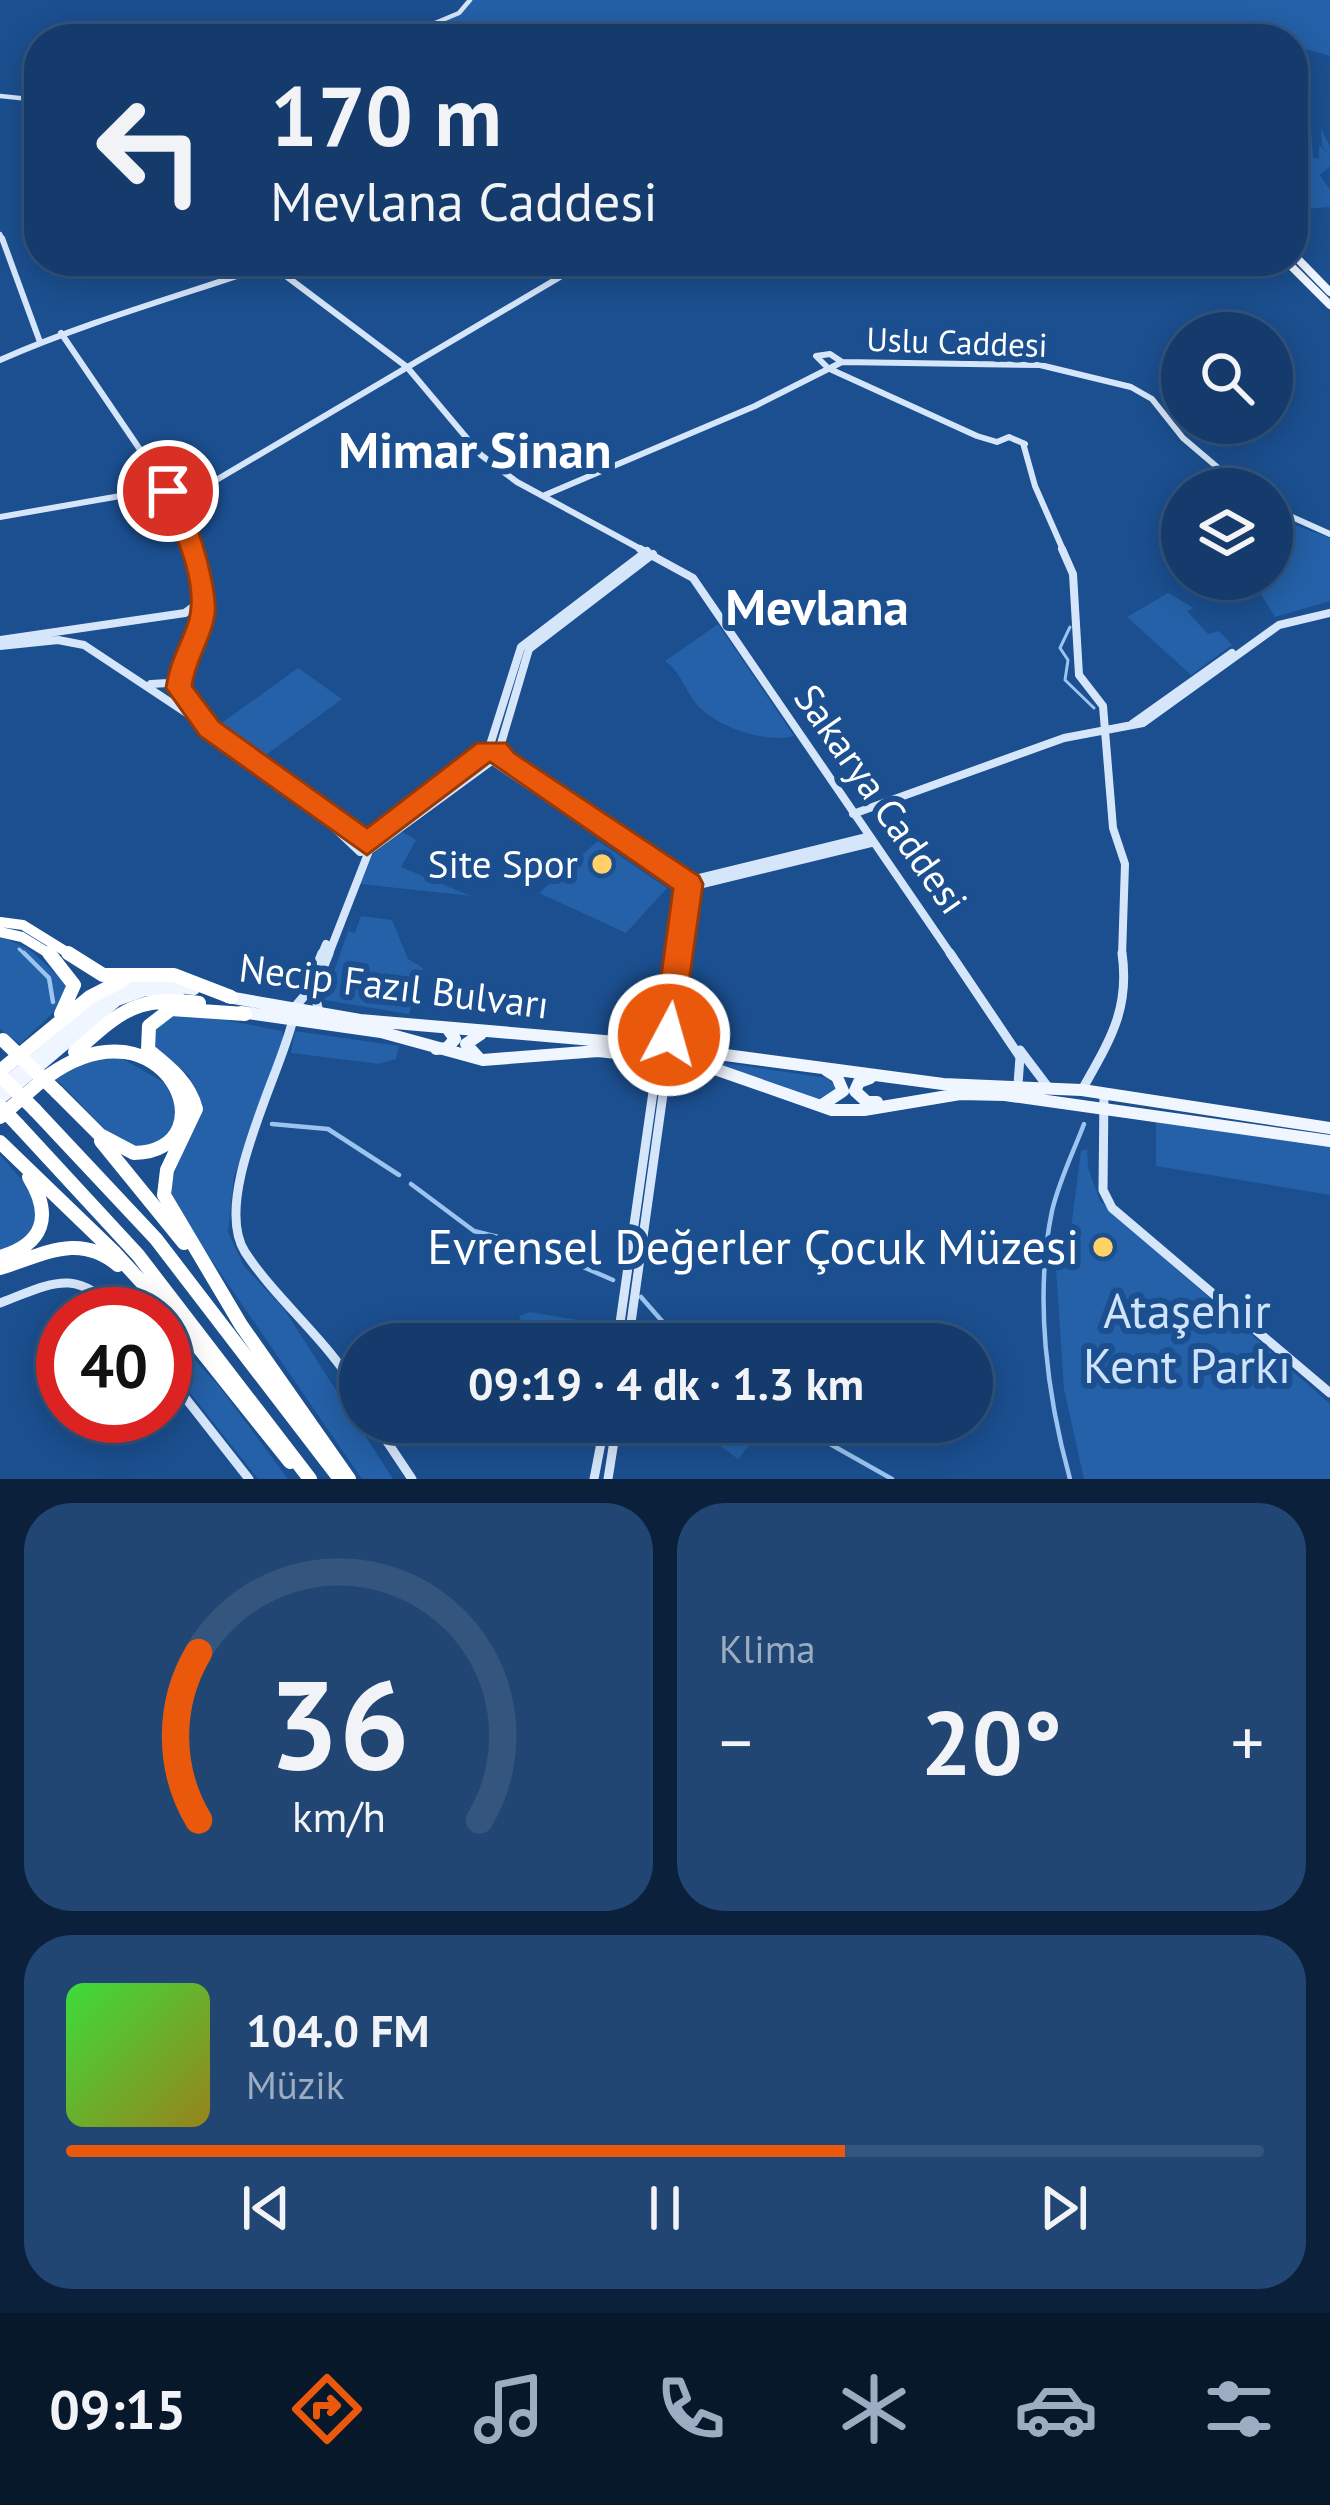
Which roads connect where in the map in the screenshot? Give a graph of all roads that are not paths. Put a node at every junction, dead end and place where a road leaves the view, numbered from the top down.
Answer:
1 (470, 0) edge
2 (433, 24) edge
3 (0, 234) edge
4 (236, 276) edge
5 (293, 276) edge
6 (562, 276) edge
7 (1307, 276) edge
8 (1330, 298) edge
9 (61, 333) junction
10 (374, 340) junction
11 (40, 342) junction
12 (425, 357) junction
13 (0, 360) edge
14 (841, 364) junction
15 (407, 368) junction
16 (830, 368) junction
17 (847, 380) junction
18 (1218, 468) edge
19 (166, 488) junction
20 (543, 496) junction
21 (174, 505) junction
22 (0, 517) edge
23 (1293, 517) edge
24 (1330, 532) edge
25 (650, 552) junction
26 (202, 600) junction
27 (1330, 611) edge
28 (166, 616) junction
29 (93, 628) junction
30 (194, 633) junction
31 (0, 643) edge
32 (95, 650) junction
33 (181, 668) junction
34 (144, 682) junction
35 (209, 729) junction
36 (1106, 729) junction
37 (491, 754) junction
38 (853, 814) junction
39 (869, 840) junction
40 (365, 848) junction
41 (684, 886) junction
42 (0, 922) edge
43 (0, 932) edge
44 (174, 975) junction
45 (227, 1002) junction
46 (294, 1008) junction
47 (245, 1014) junction
48 (320, 1014) junction
49 (292, 1023) junction
50 (435, 1025) junction
51 (1005, 1029) junction
52 (492, 1031) junction
53 (1, 1038) edge
54 (651, 1045) junction
55 (30, 1046) junction
56 (431, 1049) junction
57 (679, 1049) junction
58 (622, 1052) junction
59 (483, 1060) junction
60 (692, 1061) junction
61 (822, 1067) junction
62 (0, 1073) edge
63 (47, 1076) junction
64 (887, 1078) junction
65 (1018, 1084) junction
66 (1048, 1087) junction
67 (0, 1088) edge
68 (1082, 1090) junction
69 (57, 1092) junction
70 (1104, 1099) junction
71 (0, 1102) edge
72 (900, 1103) junction
73 (817, 1106) junction
74 (0, 1118) edge
75 (1330, 1128) edge
76 (1330, 1141) edge
77 (0, 1142) edge
78 (646, 1174) junction
79 (0, 1257) edge
80 (0, 1268) edge
81 (47, 1287) edge
82 (96, 1287) edge
83 (138, 1287) edge
84 (36, 1291) edge
85 (0, 1303) edge
86 (228, 1304) junction
87 (621, 1323) edge
88 (630, 1323) edge
89 (192, 1346) edge
90 (339, 1360) edge
91 (1330, 1393) edge
92 (241, 1399) junction
93 (192, 1406) edge
94 (388, 1443) edge
95 (601, 1443) edge
96 (614, 1443) edge
97 (250, 1479) edge
98 (307, 1479) edge
99 (345, 1479) edge
100 (412, 1479) edge
101 (594, 1479) edge
102 (608, 1479) edge

1 - 2 street
3 - 11 street
4 - 9 street
5 - 10 street, Sakarya Caddesi
6 - 12 street
7 - 8 main road
9 - 11 street
9 - 19 street
10 - 12 street
10 - 15 street, Sakarya Caddesi
11 - 13 street
12 - 15 street
14 - 16 street
14 - 16 street
14 - 17 street
14 - 18 street, Uslu Caddesi
15 - 20 street, Sakarya Caddesi
15 - 21 street
16 - 17 street
16 - 20 street
17 - 36 street
19 - 21 street
19 - 22 street
20 - 25 street, Sakarya Caddesi
21 - 26 street
23 - 24 street
25 - 37 street
25 - 38 street, Sakarya Caddesi
26 - 28 street
26 - 30 street
27 - 36 street
28 - 29 street
28 - 30 street
29 - 31 street
29 - 32 street
30 - 33 street
31 - 32 street
32 - 34 street
33 - 34 street
33 - 35 street
34 - 35 street
35 - 40 street
36 - 38 street
36 - 68 street
37 - 40 street
37 - 41 street
38 - 39 street, Sakarya Caddesi
39 - 41 street
39 - 51 street, Sakarya Caddesi
40 - 46 street
40 - 48 street
41 - 54 street
41 - 57 street
42 - 44 highway
43 - 55 highway
44 - 45 highway
44 - 55 highway
45 - 46 main road, Necip Fazıl Bulvarı
45 - 47 main road, Necip Fazıl Bulvarı
45 - 63 highway
45 - 67 main road, Necip Fazıl Bulvarı
45 - 71 main road, Necip Fazıl Bulvarı
46 - 48 main road, Necip Fazıl Bulvarı
47 - 49 main road, Necip Fazıl Bulvarı
47 - 86 highway
48 - 50 main road, Necip Fazıl Bulvarı
49 - 56 main road, Necip Fazıl Bulvarı
49 - 90 street
50 - 52 main road, Necip Fazıl Bulvarı
50 - 56 main road
51 - 65 street, Sakarya Caddesi
51 - 66 street
52 - 54 main road, Necip Fazıl Bulvarı
52 - 59 main road
53 - 69 highway, bridge
54 - 57 main road, Necip Fazıl Bulvarı
55 - 62 highway
56 - 59 main road, Necip Fazıl Bulvarı
57 - 61 main road, Necip Fazıl Bulvarı
58 - 59 main road, Necip Fazıl Bulvarı
58 - 60 main road, Necip Fazıl Bulvarı
58 - 78 street
60 - 73 main road, Necip Fazıl Bulvarı
60 - 78 street
61 - 64 main road, Necip Fazıl Bulvarı
61 - 73 main road
62 - 99 highway, bridge
63 - 69 highway
63 - 74 highway
64 - 65 main road, Necip Fazıl Bulvarı
64 - 72 main road
65 - 66 main road, Necip Fazıl Bulvarı
66 - 68 main road, Necip Fazıl Bulvarı
68 - 70 main road, Necip Fazıl Bulvarı
69 - 86 highway
70 - 72 main road, Necip Fazıl Bulvarı
70 - 75 main road
70 - 76 main road
70 - 91 street
71 - 98 highway, bridge
72 - 73 main road, Necip Fazıl Bulvarı
77 - 79 highway
77 - 92 highway
78 - 87 street
78 - 88 street
80 - 83 highway
81 - 82 street
84 - 85 street
86 - 99 highway
89 - 92 highway
92 - 98 highway
93 - 97 street
94 - 100 street
95 - 101 street
96 - 102 street

